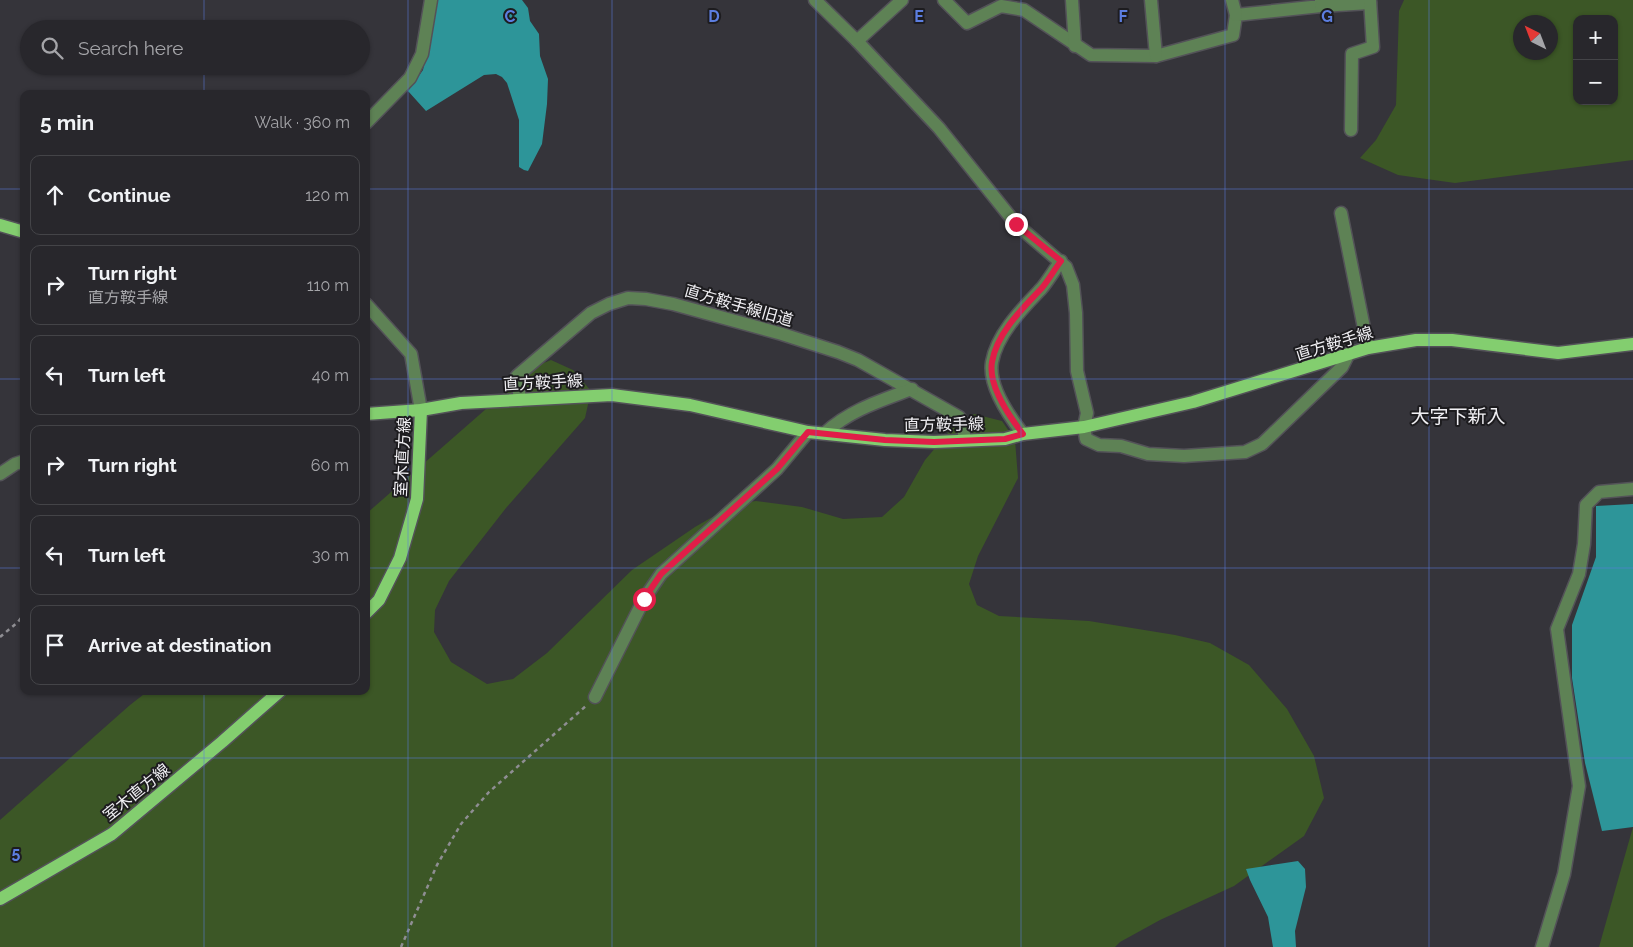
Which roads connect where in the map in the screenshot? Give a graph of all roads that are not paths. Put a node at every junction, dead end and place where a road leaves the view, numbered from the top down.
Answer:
1 (431, 0) edge
2 (815, 0) edge
3 (902, 0) edge
4 (944, 0) edge
5 (1072, 0) edge
6 (1151, 0) edge
7 (1232, 0) edge
8 (1370, 2) edge
9 (1321, 3) edge
10 (1236, 15) junction
11 (857, 41) junction
12 (1075, 46) junction
13 (1156, 56) junction
14 (370, 119) edge
15 (1351, 130) dead end
16 (1341, 213) dead end
17 (0, 225) edge
18 (20, 231) edge
19 (1061, 261) junction
20 (370, 308) edge
21 (1633, 344) edge
22 (1368, 348) junction
23 (1348, 355) junction
24 (912, 389) junction
25 (520, 400) junction
26 (421, 410) junction
27 (370, 414) edge
28 (1084, 427) junction
29 (808, 432) junction
30 (825, 434) junction
31 (1023, 434) junction
32 (964, 440) junction
33 (20, 462) edge
34 (0, 474) edge
35 (1633, 489) edge
36 (370, 609) edge
37 (275, 695) edge
38 (595, 698) road end
39 (0, 899) edge
40 (1542, 947) edge

1 - 14 street
2 - 11 street
3 - 11 street
4 - 12 street
5 - 12 street
6 - 13 street
7 - 10 street
8 - 9 street
8 - 15 street
9 - 10 street
10 - 13 street
11 - 19 street
12 - 13 street
16 - 22 street
17 - 18 main road
19 - 28 street
19 - 31 street
20 - 26 street
21 - 22 main road, 直方鞍手線
22 - 23 main road, 直方鞍手線
23 - 28 main road, 直方鞍手線
23 - 28 street
24 - 25 street, 直方鞍手線旧道
24 - 30 street
24 - 32 street, 直方鞍手線旧道
25 - 26 main road, 直方鞍手線
25 - 29 main road, 直方鞍手線
26 - 27 main road, 直方鞍手線
26 - 36 main road, 室木直方線
28 - 31 main road, 直方鞍手線
29 - 30 main road, 直方鞍手線
29 - 38 street
30 - 32 main road, 直方鞍手線
31 - 32 main road, 直方鞍手線
33 - 34 street
35 - 40 street
37 - 39 main road, 室木直方線

